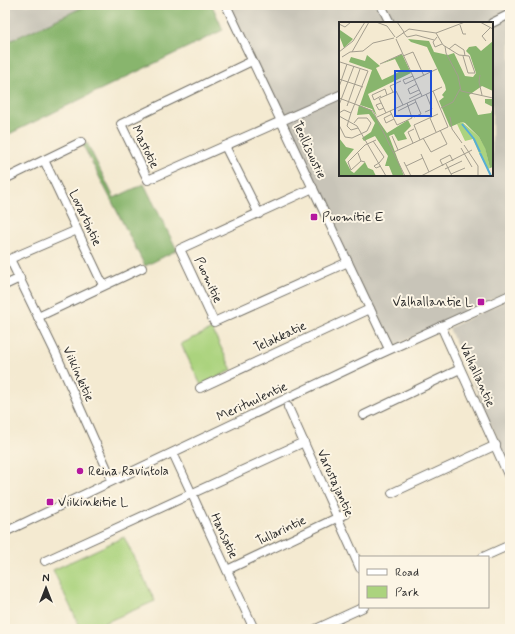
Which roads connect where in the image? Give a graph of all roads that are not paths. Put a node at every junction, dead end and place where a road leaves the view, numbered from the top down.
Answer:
1 (226, 5) edge
2 (381, 5) edge
3 (510, 14) edge
4 (390, 22) edge
5 (493, 22) edge
6 (252, 61) junction
7 (339, 95) edge
8 (281, 121) junction
9 (81, 142) dead end
10 (224, 146) junction
11 (44, 160) junction
12 (5, 179) edge
13 (313, 188) junction
14 (258, 214) junction
15 (77, 230) junction
16 (8, 260) edge
17 (348, 262) junction
18 (142, 268) dead end
19 (20, 278) junction
20 (5, 285) edge
21 (104, 286) junction
22 (510, 295) edge
23 (370, 309) junction
24 (38, 317) junction
25 (441, 326) junction
26 (389, 349) junction
27 (460, 369) junction
28 (200, 388) dead end
29 (288, 408) dead end
30 (364, 415) dead end
31 (304, 442) junction
32 (496, 445) junction
33 (173, 453) junction
34 (510, 479) edge
35 (112, 480) junction
36 (392, 492) dead end
37 (191, 494) junction
38 (341, 516) junction
39 (5, 532) edge
40 (510, 545) edge
41 (485, 556) edge
42 (45, 561) dead end
43 (359, 565) edge
44 (227, 570) junction
45 (362, 608) edge
46 (254, 629) edge
47 (316, 629) edge

1 - 6 street, Teollisuustie
2 - 4 street
3 - 5 street
6 - 8 street, Teollisuustie
6 - 10 street, Mastotie
7 - 8 street, Mastotie
8 - 10 street, Mastotie
8 - 13 street, Teollisuustie
9 - 11 street
10 - 14 street
11 - 12 street
11 - 15 street, Lovartintie
13 - 14 street, Puomitie
13 - 17 street, Teollisuustie
14 - 17 street, Puomitie
15 - 16 street
15 - 21 street, Lovartintie
16 - 19 street, Viikinkitie
17 - 23 street, Teollisuustie
18 - 21 street
19 - 20 street
19 - 24 street, Viikinkitie
21 - 24 street
22 - 25 street, Merituulentie
23 - 26 street, Teollisuustie
23 - 28 street, Telakkatie
24 - 35 street, Viikinkitie
25 - 26 street, Merituulentie
25 - 27 street, Valhallantie
26 - 33 street, Merituulentie
27 - 30 street
27 - 32 street, Valhallantie
29 - 31 street, Varustajantie
31 - 37 street
31 - 38 street, Varustajantie
32 - 34 street, Valhallantie
32 - 36 street
33 - 35 street, Merituulentie
33 - 37 street, Hansatie
35 - 39 street, Merituulentie
37 - 42 street
37 - 44 street, Hansatie
38 - 43 street, Varustajantie
38 - 44 street, Tullarintie
40 - 41 street
44 - 46 street, Hansatie
45 - 47 street

